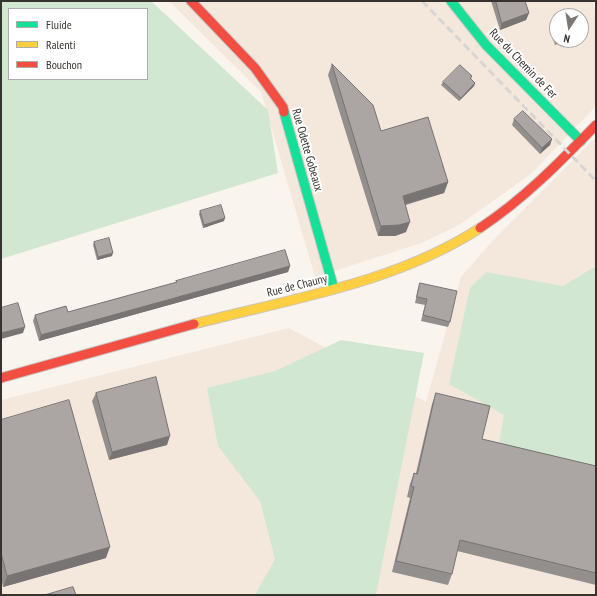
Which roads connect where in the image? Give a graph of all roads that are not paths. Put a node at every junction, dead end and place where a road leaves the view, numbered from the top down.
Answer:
1 (191, 1) edge
2 (451, 1) edge
3 (596, 125) edge
4 (581, 141) junction
5 (334, 289) junction
6 (1, 378) edge

1 - 5 street, Rue Odette Gobeaux
2 - 4 street, Rue du Chemin de Fer
3 - 4 street, Rue de Chauny
4 - 5 street, Rue de Chauny
5 - 6 street, Rue de Chauny

